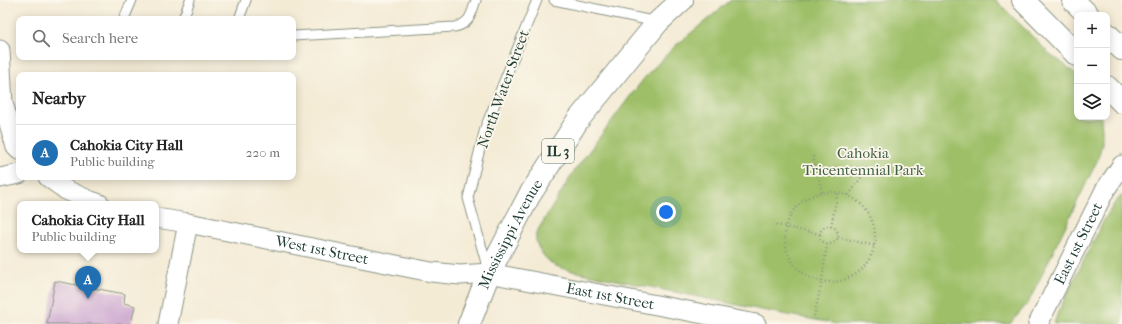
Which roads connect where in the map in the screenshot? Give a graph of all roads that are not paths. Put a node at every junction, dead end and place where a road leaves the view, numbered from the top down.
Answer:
1 (132, 0) edge
2 (190, 0) edge
3 (246, 0) edge
4 (476, 0) edge
5 (537, 0) edge
6 (554, 0) edge
7 (682, 0) edge
8 (1023, 0) edge
9 (1073, 0) edge
10 (1085, 12) edge
11 (125, 16) edge
12 (184, 16) edge
13 (240, 16) edge
14 (658, 22) junction
15 (296, 36) edge
16 (1110, 37) edge
17 (0, 50) edge
18 (1122, 50) edge
19 (1074, 52) edge
20 (1110, 89) edge
21 (1122, 102) edge
22 (16, 147) edge
23 (1122, 165) edge
24 (16, 175) edge
25 (0, 178) edge
26 (52, 180) edge
27 (91, 201) edge
28 (159, 218) edge
29 (188, 223) junction
30 (489, 273) junction
31 (168, 324) edge
32 (469, 324) edge
33 (753, 324) edge
34 (1038, 324) edge

1 - 11 lane
2 - 12 lane
3 - 13 lane
4 - 15 lane
5 - 30 lane, North Water Street
6 - 14 lane
7 - 14 main road, Mississippi Avenue / IL 3
8 - 19 main road
9 - 10 main road
14 - 30 main road, Mississippi Avenue / IL 3
16 - 18 main road
17 - 22 street
20 - 21 main road
23 - 34 street, East 1st Street
24 - 25 street
26 - 27 street
28 - 29 street, West 1st Street
29 - 30 street, West 1st Street
29 - 31 street
30 - 32 main road, Mississippi Avenue / IL 3
30 - 33 street, East 1st Street

